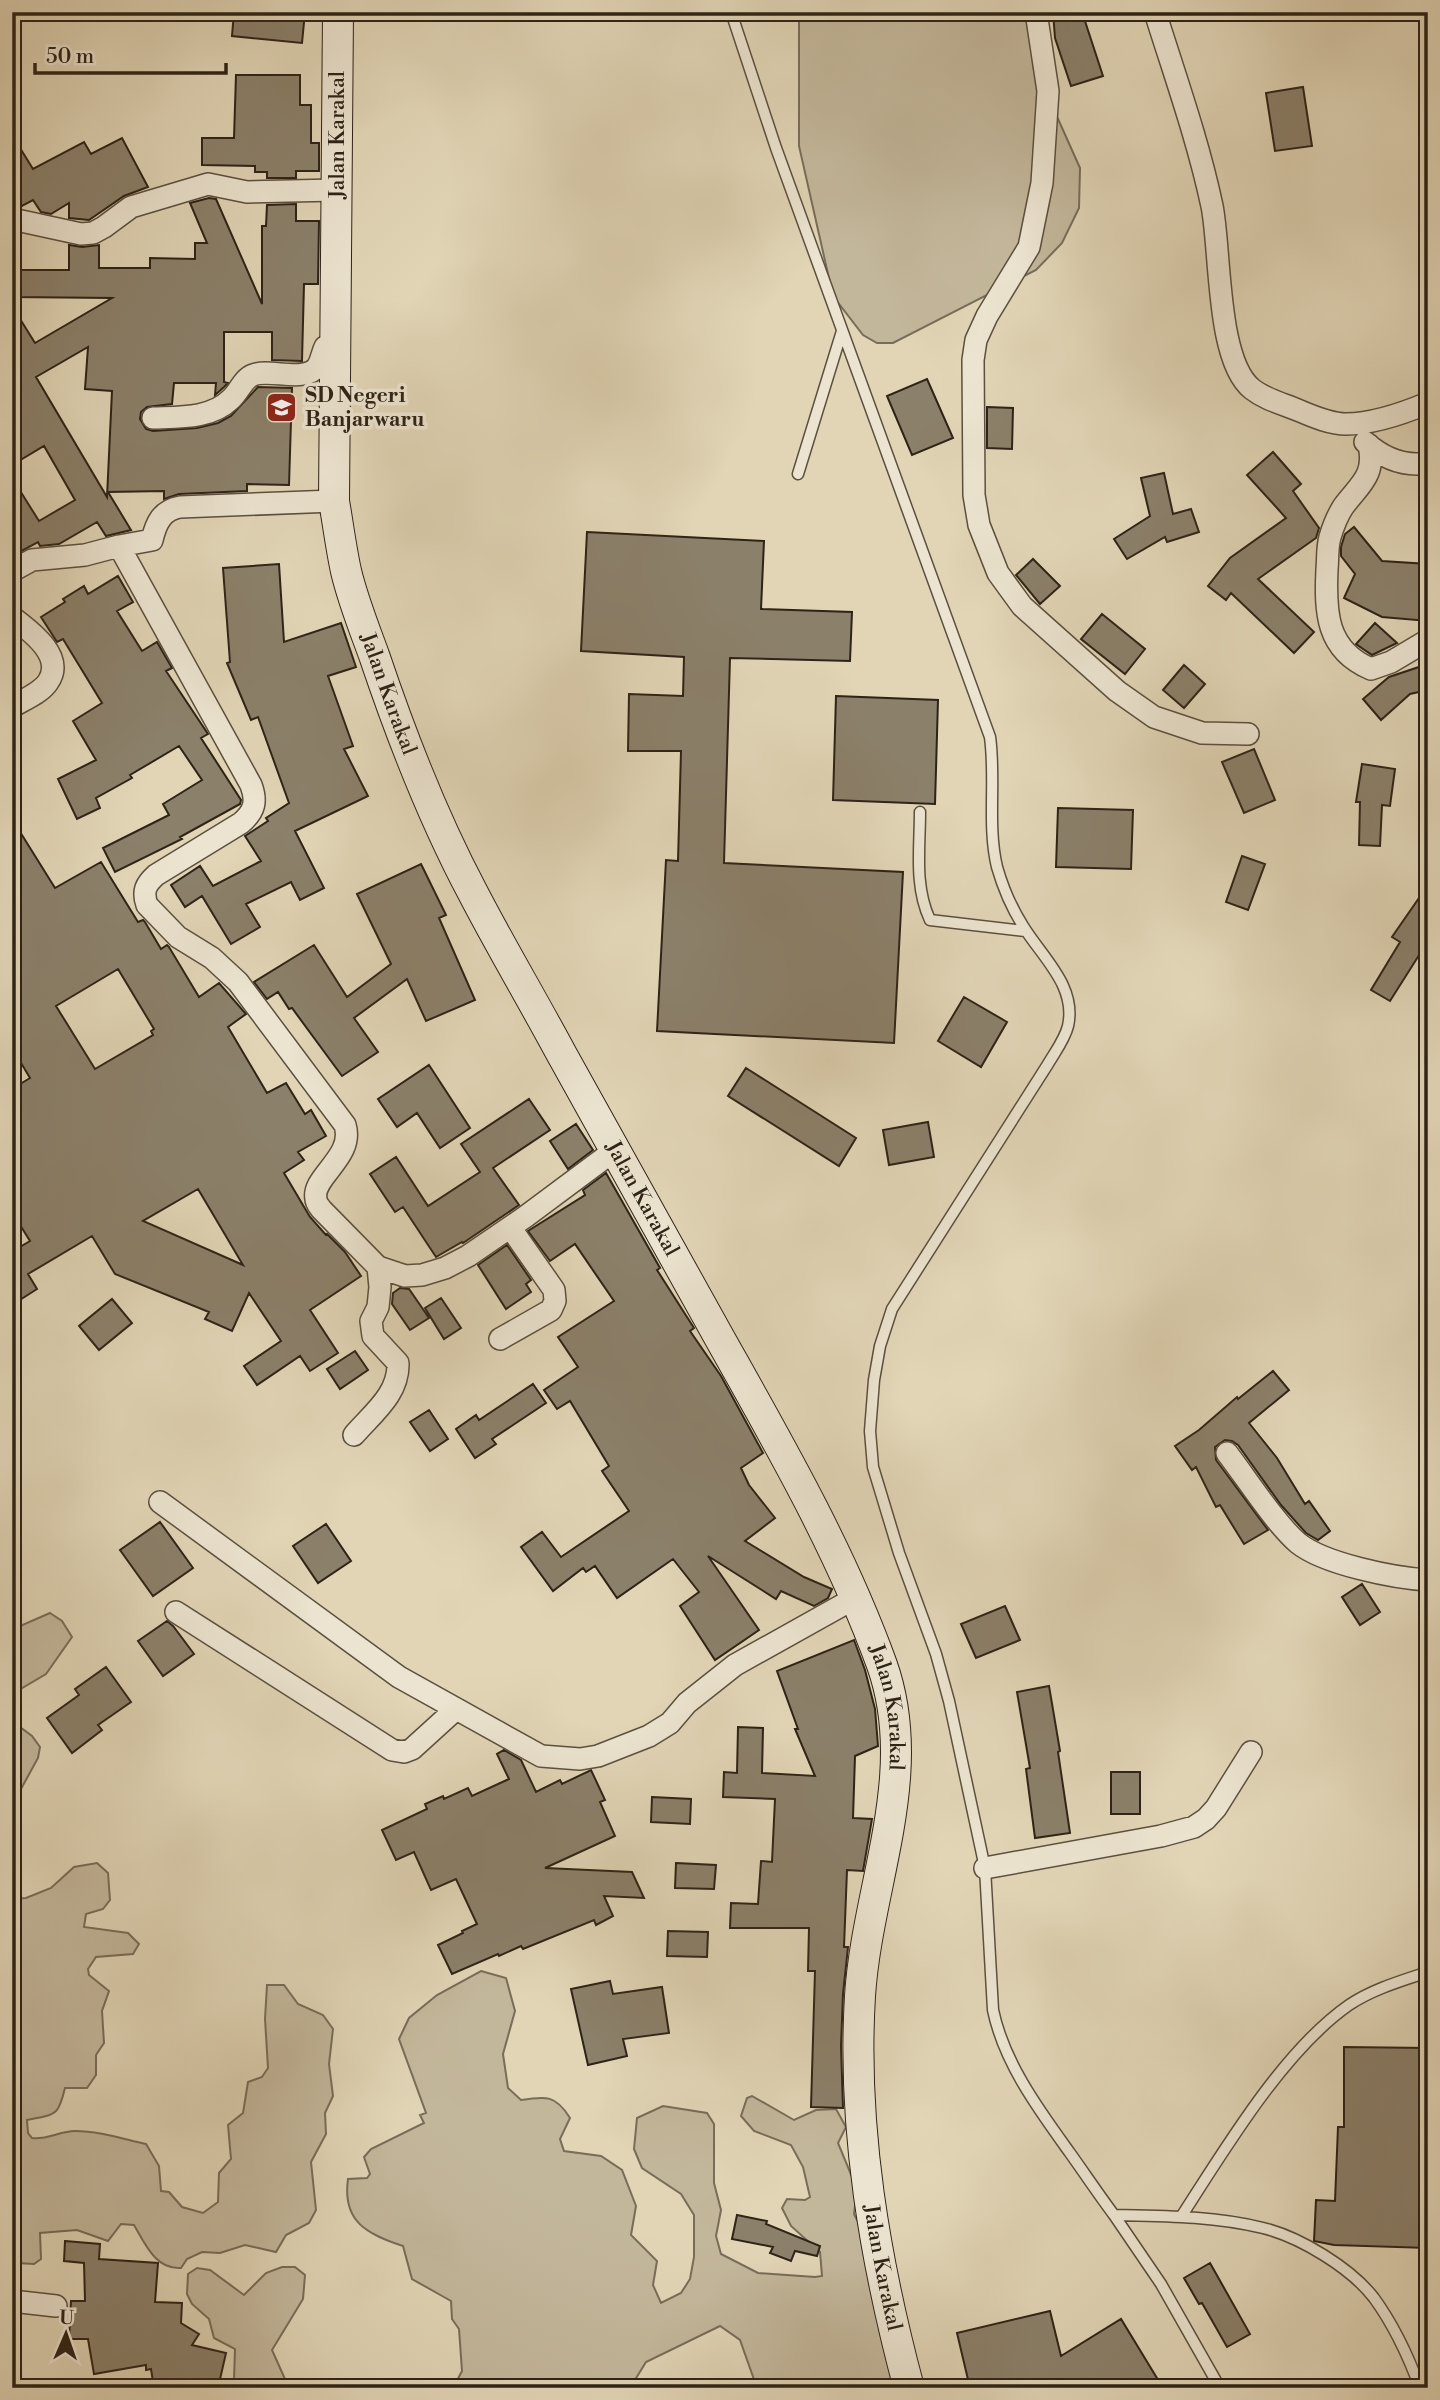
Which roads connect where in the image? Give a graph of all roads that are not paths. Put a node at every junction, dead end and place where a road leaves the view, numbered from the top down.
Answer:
1 (338, 12) edge
2 (731, 12) edge
3 (1036, 12) edge
4 (1155, 12) edge
5 (338, 190) junction
6 (12, 219) edge
7 (842, 331) junction
8 (335, 344) junction
9 (1428, 403) edge
10 (153, 418) dead end
11 (1345, 424) junction
12 (1369, 445) junction
13 (1428, 463) edge
14 (798, 474) dead end
15 (334, 501) junction
16 (119, 546) junction
17 (12, 570) edge
18 (12, 617) edge
19 (1428, 640) edge
20 (12, 706) edge
21 (1248, 734) dead end
22 (920, 812) dead end
23 (1026, 930) junction
24 (615, 1150) junction
25 (510, 1227) junction
26 (378, 1267) junction
27 (500, 1339) dead end
28 (354, 1435) dead end
29 (1227, 1453) dead end
30 (160, 1502) dead end
31 (1428, 1580) edge
32 (855, 1598) junction
33 (176, 1612) dead end
34 (456, 1709) junction
35 (1251, 1752) dead end
36 (985, 1868) junction
37 (1428, 1972) edge
38 (1114, 2215) junction
39 (1181, 2217) junction
40 (12, 2301) edge
41 (56, 2306) dead end
42 (909, 2388) edge
43 (1220, 2388) edge
44 (1420, 2388) edge

1 - 5 main road, Jalan Karakal
2 - 7 lane
3 - 21 street
4 - 11 street
5 - 6 street
5 - 8 main road, Jalan Karakal
7 - 14 lane
7 - 23 lane
8 - 10 street
8 - 15 main road, Jalan Karakal
9 - 11 street
11 - 12 street
12 - 13 street
12 - 19 street
15 - 16 street
15 - 24 main road, Jalan Karakal
16 - 17 street
16 - 26 street
18 - 20 street
22 - 23 lane
23 - 36 lane
24 - 25 street
24 - 32 main road, Jalan Karakal
25 - 26 street
25 - 27 street
26 - 28 street
29 - 31 street
30 - 34 street
32 - 34 street
32 - 42 main road, Jalan Karakal
33 - 34 street
35 - 36 street
36 - 38 lane
37 - 39 lane
38 - 39 lane
38 - 43 lane
39 - 44 lane
40 - 41 street

